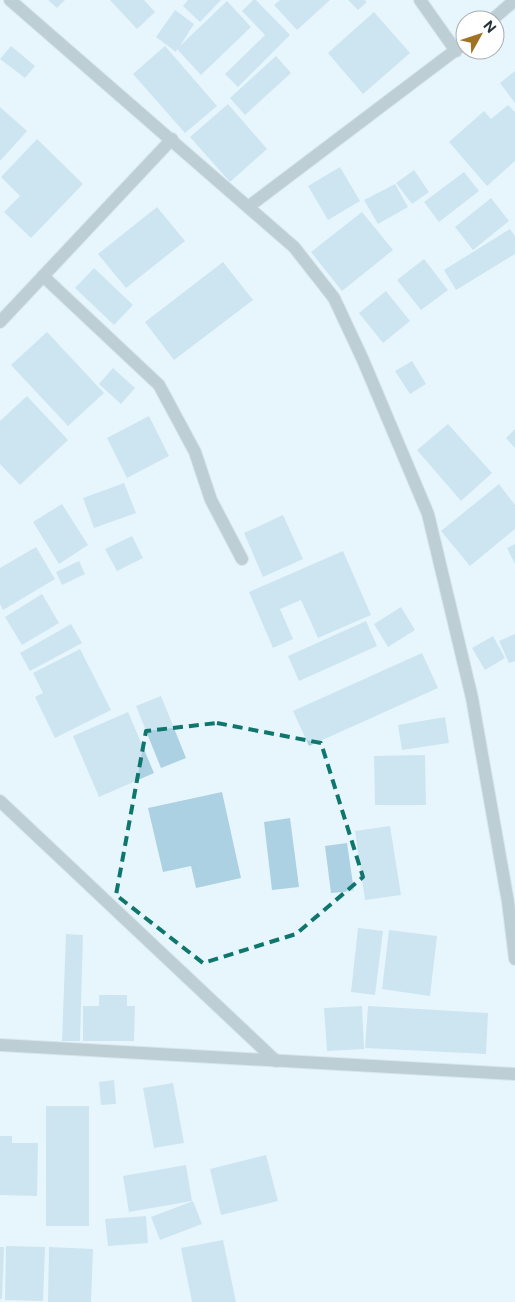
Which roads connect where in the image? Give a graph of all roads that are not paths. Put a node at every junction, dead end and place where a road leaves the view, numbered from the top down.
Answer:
1 (10, 0) edge
2 (420, 0) edge
3 (515, 0) edge
4 (504, 10) edge
5 (455, 40) edge
6 (455, 52) edge
7 (172, 139) junction
8 (248, 207) junction
9 (43, 276) junction
10 (0, 322) edge
11 (242, 559) dead end
12 (0, 801) edge
13 (515, 959) edge
14 (0, 1045) edge
15 (276, 1061) junction
16 (515, 1074) edge

1 - 7 street
2 - 5 street
3 - 4 street
6 - 8 street
7 - 8 street
7 - 9 street
8 - 13 street
9 - 10 street
9 - 11 street
12 - 15 street
14 - 15 street
15 - 16 street

